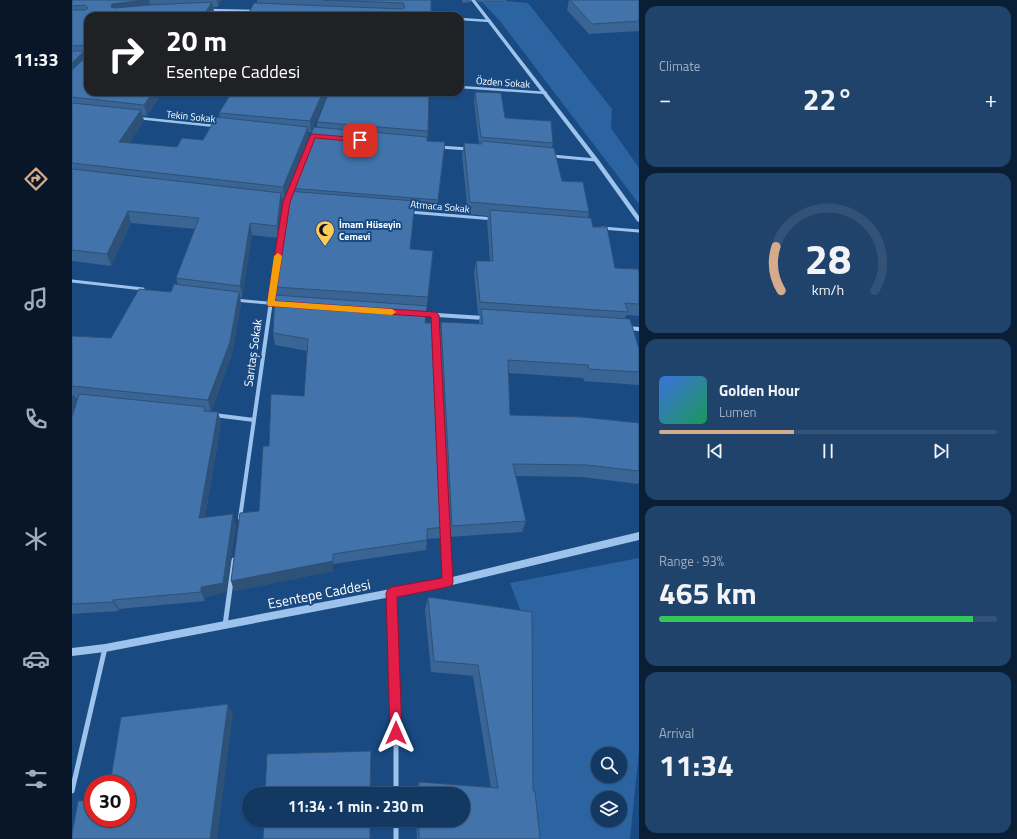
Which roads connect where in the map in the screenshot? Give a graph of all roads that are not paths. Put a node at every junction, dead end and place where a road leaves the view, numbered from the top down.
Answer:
1 (473, 0) edge
2 (208, 10) edge
3 (255, 11) edge
4 (464, 19) edge
5 (490, 21) junction
6 (464, 87) edge
7 (546, 93) junction
8 (134, 118) edge
9 (220, 127) edge
10 (431, 146) edge
11 (470, 149) edge
12 (549, 156) edge
13 (596, 160) junction
14 (404, 211) edge
15 (498, 219) edge
16 (639, 220) edge
17 (600, 228) edge
18 (639, 231) edge
19 (280, 241) edge
20 (72, 281) edge
21 (151, 290) edge
22 (231, 299) edge
23 (271, 304) junction
24 (286, 305) edge
25 (419, 314) edge
26 (435, 315) junction
27 (490, 318) edge
28 (623, 328) edge
29 (639, 329) edge
30 (208, 415) edge
31 (254, 420) junction
32 (239, 522) edge
33 (639, 536) edge
34 (235, 554) edge
35 (448, 582) junction
36 (392, 593) junction
37 (225, 625) junction
38 (105, 648) junction
39 (72, 652) edge
40 (396, 787) edge
41 (72, 791) edge
42 (396, 827) edge
43 (396, 839) edge

1 - 5 street
2 - 3 street
4 - 5 street
5 - 7 street
6 - 7 street, Özden Sokak
7 - 13 street
8 - 9 street, Tekin Sokak
10 - 11 street
12 - 13 street
13 - 16 street
14 - 15 street, Atmaca Sokak
17 - 18 street
19 - 23 street, Sarıtaş Sokak
20 - 21 street
22 - 23 street
23 - 24 street
23 - 31 street, Sarıtaş Sokak
25 - 26 street
26 - 27 street
26 - 35 street
28 - 29 street
30 - 31 street
31 - 32 street, Sarıtaş Sokak
33 - 35 street, Esentepe Caddesi
34 - 37 street
35 - 36 street, Esentepe Caddesi
36 - 37 street, Esentepe Caddesi
36 - 40 street
37 - 38 street, Esentepe Caddesi
38 - 39 street, Esentepe Caddesi
38 - 41 street
42 - 43 street

